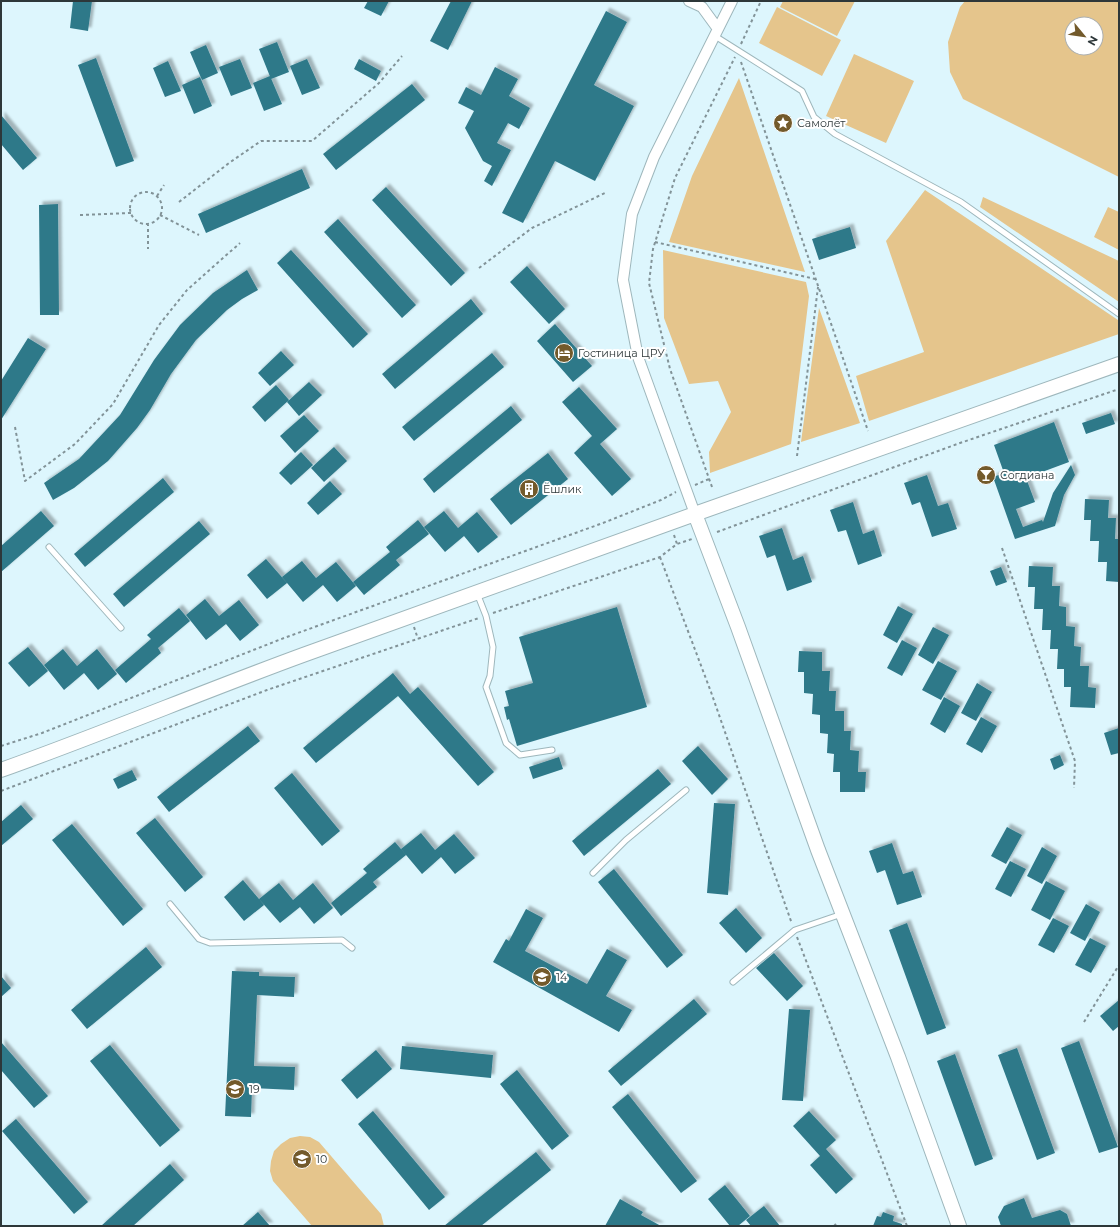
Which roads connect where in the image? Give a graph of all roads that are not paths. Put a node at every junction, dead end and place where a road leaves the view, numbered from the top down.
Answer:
1 (689, 1) edge
2 (732, 1) edge
3 (717, 32) junction
4 (1119, 314) edge
5 (1119, 364) edge
6 (695, 514) junction
7 (49, 547) dead end
8 (477, 592) junction
9 (121, 628) dead end
10 (552, 750) dead end
11 (1, 770) edge
12 (686, 790) dead end
13 (593, 873) dead end
14 (170, 904) dead end
15 (842, 913) junction
16 (352, 948) dead end
17 (733, 982) dead end
18 (959, 1226) edge

1 - 3 street
2 - 3 street
3 - 4 lane
3 - 6 street
5 - 6 street
6 - 8 street
6 - 15 street
7 - 9 lane
8 - 10 lane
8 - 11 street
12 - 13 lane
14 - 16 lane
15 - 17 lane
15 - 18 street

